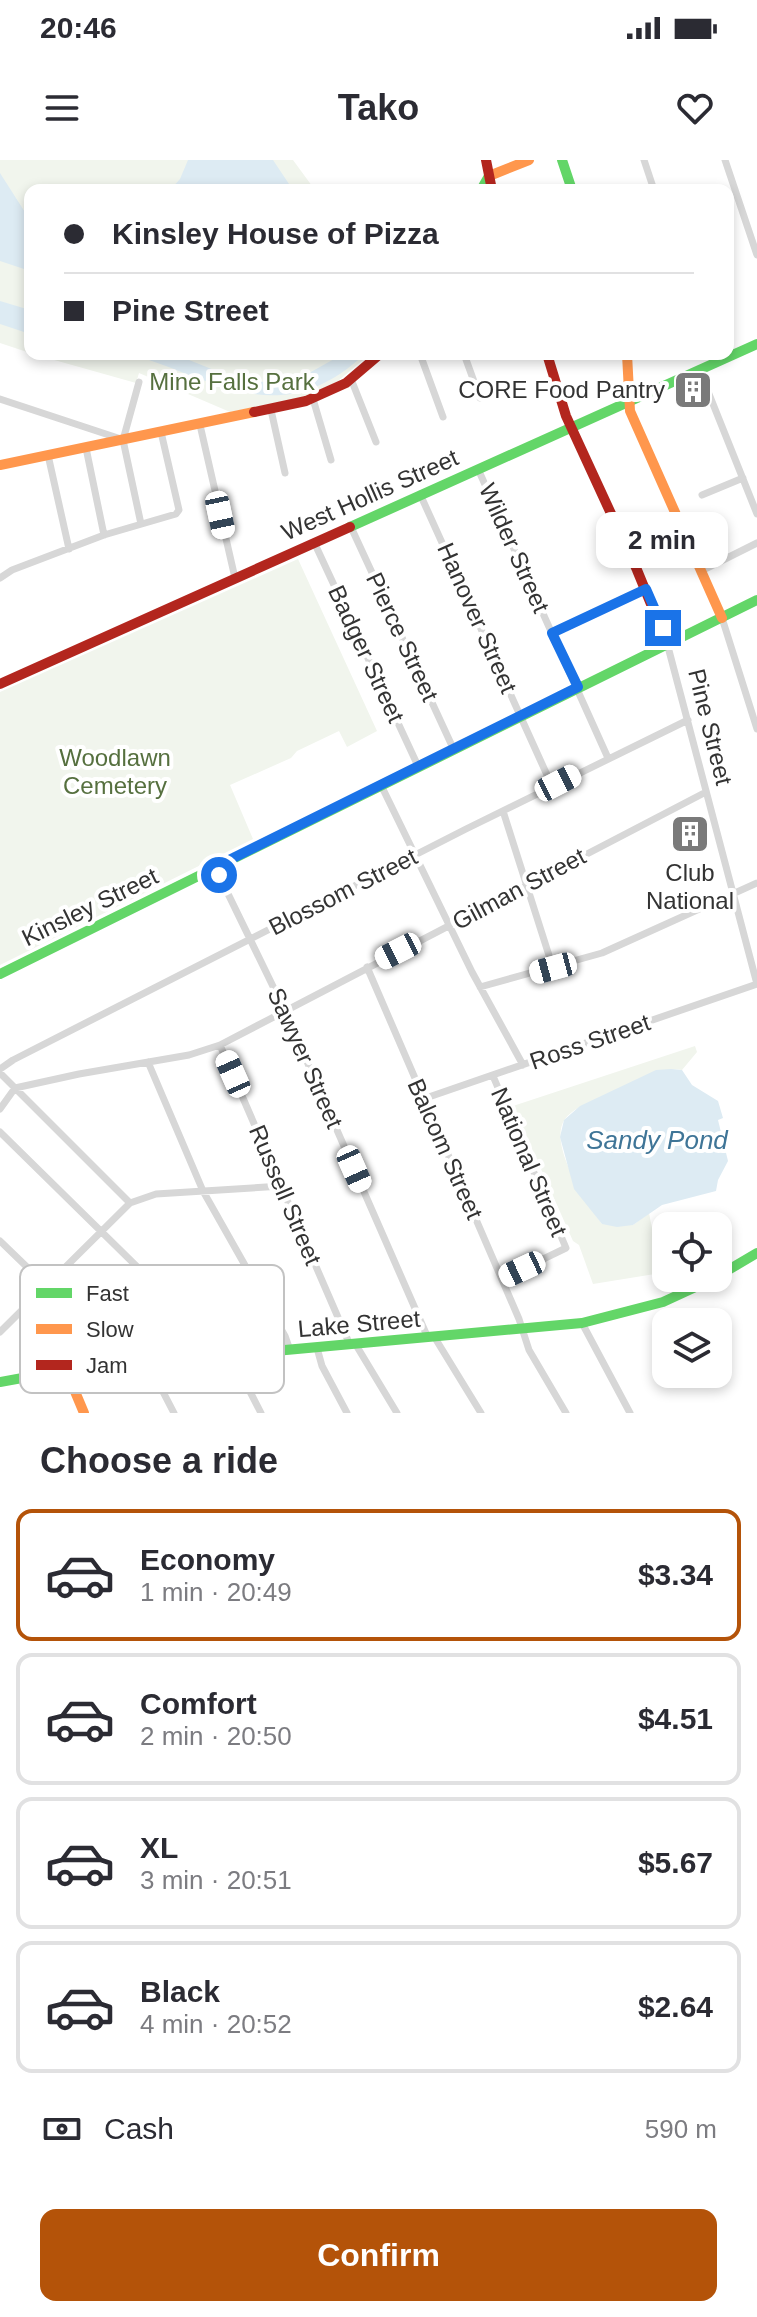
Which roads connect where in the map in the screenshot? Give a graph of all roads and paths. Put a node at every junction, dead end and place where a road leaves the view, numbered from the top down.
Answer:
1 (486, 160) edge
2 (529, 160) edge
3 (562, 160) edge
4 (644, 160) edge
5 (725, 160) edge
6 (489, 176) junction
7 (484, 184) edge
8 (491, 184) edge
9 (570, 184) edge
10 (652, 184) edge
11 (733, 184) edge
12 (734, 187) edge
13 (757, 255) edge
14 (757, 344) edge
15 (734, 351) edge
16 (373, 360) edge
17 (422, 360) edge
18 (466, 360) edge
19 (549, 360) edge
20 (627, 360) edge
21 (709, 360) edge
22 (699, 369) junction
23 (351, 379) junction
24 (139, 382) dead end
25 (629, 382) junction
26 (644, 393) junction
27 (480, 398) dead end
28 (0, 399) edge
29 (313, 399) junction
30 (629, 400) junction
31 (271, 410) junction
32 (443, 417) dead end
33 (200, 425) junction
34 (571, 427) junction
35 (161, 432) junction
36 (123, 440) junction
37 (376, 442) dead end
38 (86, 448) junction
39 (48, 455) junction
40 (331, 460) dead end
41 (0, 465) edge
42 (478, 469) junction
43 (285, 473) dead end
44 (743, 478) junction
45 (420, 494) junction
46 (702, 495) dead end
47 (757, 514) edge
48 (141, 524) junction
49 (350, 525) junction
50 (104, 535) junction
51 (314, 542) junction
52 (757, 543) edge
53 (69, 549) junction
54 (703, 570) junction
55 (0, 578) edge
56 (235, 578) junction
57 (646, 589) junction
58 (757, 600) edge
59 (722, 618) junction
60 (552, 633) junction
61 (667, 643) junction
62 (0, 684) edge
63 (578, 687) junction
64 (521, 716) junction
65 (688, 720) junction
66 (757, 729) edge
67 (453, 748) junction
68 (608, 758) junction
69 (418, 766) junction
70 (381, 785) junction
71 (552, 786) junction
72 (706, 792) junction
73 (503, 811) junction
74 (414, 856) junction
75 (215, 867) junction
76 (757, 883) edge
77 (527, 885) junction
78 (733, 895) junction
79 (449, 926) junction
80 (250, 939) junction
81 (367, 967) junction
82 (553, 968) junction
83 (0, 974) edge
84 (757, 984) edge
85 (480, 987) junction
86 (284, 1009) junction
87 (220, 1045) junction
88 (148, 1062) junction
89 (523, 1065) junction
90 (0, 1071) edge
91 (493, 1076) junction
92 (15, 1088) junction
93 (423, 1099) junction
94 (0, 1109) edge
95 (0, 1132) edge
96 (282, 1186) junction
97 (203, 1191) junction
98 (130, 1203) junction
99 (100, 1230) junction
100 (0, 1241) edge
101 (757, 1253) edge
102 (25, 1265) edge
103 (66, 1265) edge
104 (135, 1265) edge
105 (245, 1265) edge
106 (732, 1268) edge
107 (502, 1279) junction
108 (687, 1292) edge
109 (20, 1312) edge
110 (582, 1323) junction
111 (521, 1330) junction
112 (0, 1332) edge
113 (284, 1334) edge
114 (432, 1338) junction
115 (353, 1345) junction
116 (317, 1348) junction
117 (290, 1350) junction
118 (284, 1351) edge
119 (20, 1378) edge
120 (0, 1382) edge
121 (74, 1393) edge
122 (164, 1393) edge
123 (251, 1393) edge
124 (84, 1413) edge
125 (174, 1413) edge
126 (261, 1413) edge
127 (347, 1413) edge
128 (397, 1413) edge
129 (481, 1413) edge
130 (566, 1413) edge
131 (630, 1413) edge

1 - 6 street
2 - 6 street
3 - 9 street
4 - 10 street
5 - 11 street
6 - 7 street
6 - 8 street
12 - 13 street
14 - 15 street, West Hollis Street
16 - 23 street
17 - 32 street
18 - 27 street
19 - 34 street, Pine Street
20 - 25 street
21 - 22 street, West Hollis Street
22 - 26 street, West Hollis Street
22 - 44 street
23 - 29 street
23 - 37 street
24 - 36 street
25 - 26 street
25 - 30 street
26 - 30 street, West Hollis Street
28 - 36 street
29 - 31 street
29 - 40 street
30 - 34 street, West Hollis Street
30 - 54 street
31 - 33 street
31 - 43 street
33 - 35 street
33 - 56 street
34 - 42 street, West Hollis Street
34 - 57 street, Pine Street
35 - 36 street
35 - 48 street
36 - 38 street
36 - 48 street
38 - 39 street
38 - 50 street
39 - 41 street
39 - 53 street
42 - 45 street, West Hollis Street
42 - 60 street, Wilder Street
44 - 46 street
44 - 47 street
45 - 49 street, West Hollis Street
45 - 64 street, Hanover Street
48 - 50 street
49 - 51 street, West Hollis Street
49 - 67 street, Pierce Street
50 - 53 street
51 - 56 street, West Hollis Street
51 - 69 street, Badger Street
52 - 54 street
53 - 55 street
54 - 59 street
56 - 62 street, West Hollis Street
57 - 60 street
57 - 61 street, Pine Street
58 - 59 street, Kinsley Street
59 - 61 street, Kinsley Street
59 - 66 street
60 - 63 street, Wilder Street
61 - 63 street, Kinsley Street
61 - 65 street, Pine Street
63 - 64 street, Kinsley Street
63 - 68 street, Wilder Street
64 - 67 street, Kinsley Street
64 - 71 street, Hanover Street
65 - 68 street, Blossom Street
65 - 72 street, Pine Street
67 - 69 street, Kinsley Street
68 - 71 street, Blossom Street
69 - 70 street, Kinsley Street
70 - 74 street
70 - 75 street, Kinsley Street
71 - 73 street, Blossom Street
72 - 77 street, Gilman Street
72 - 78 street, Pine Street
73 - 74 street, Blossom Street
73 - 77 street
74 - 79 street
74 - 80 street, Blossom Street
75 - 80 street, Sawyer Street
75 - 83 street, Kinsley Street
76 - 78 street
77 - 79 street, Gilman Street
77 - 82 street
78 - 82 street
78 - 84 street, Pine Street
79 - 81 street, Gilman Street
79 - 85 street
80 - 86 street, Sawyer Street
80 - 90 street, Blossom Street
81 - 86 street, Gilman Street
81 - 93 street, Balcom Street
82 - 85 street
84 - 89 street, Ross Street
85 - 89 street
86 - 87 street, Gilman Street
86 - 114 street, Sawyer Street
87 - 88 street, Gilman Street
87 - 96 street, Russell Street
88 - 92 street, Gilman Street
88 - 97 street
89 - 91 street, Ross Street
90 - 92 street
91 - 93 street, Ross Street
91 - 107 street, National Street
92 - 94 street
92 - 98 street
93 - 107 street, Balcom Street
95 - 99 street
96 - 97 street
96 - 115 street, Russell Street
97 - 98 street
97 - 105 street
98 - 99 street
99 - 103 street
99 - 104 street
100 - 102 street
101 - 106 street, Lake Street
107 - 111 street, Balcom Street
108 - 110 street, Lake Street
109 - 112 street
110 - 111 street, Lake Street
110 - 131 street
111 - 114 street, Lake Street
111 - 130 street, Balcom Street
113 - 117 street
114 - 115 street, Lake Street
114 - 129 street, Sawyer Street
115 - 116 street, Lake Street
115 - 128 street, Russell Street
116 - 117 street, Lake Street
116 - 127 street
117 - 118 street, Lake Street
119 - 120 street, Lake Street
121 - 124 street
122 - 125 street
123 - 126 street

